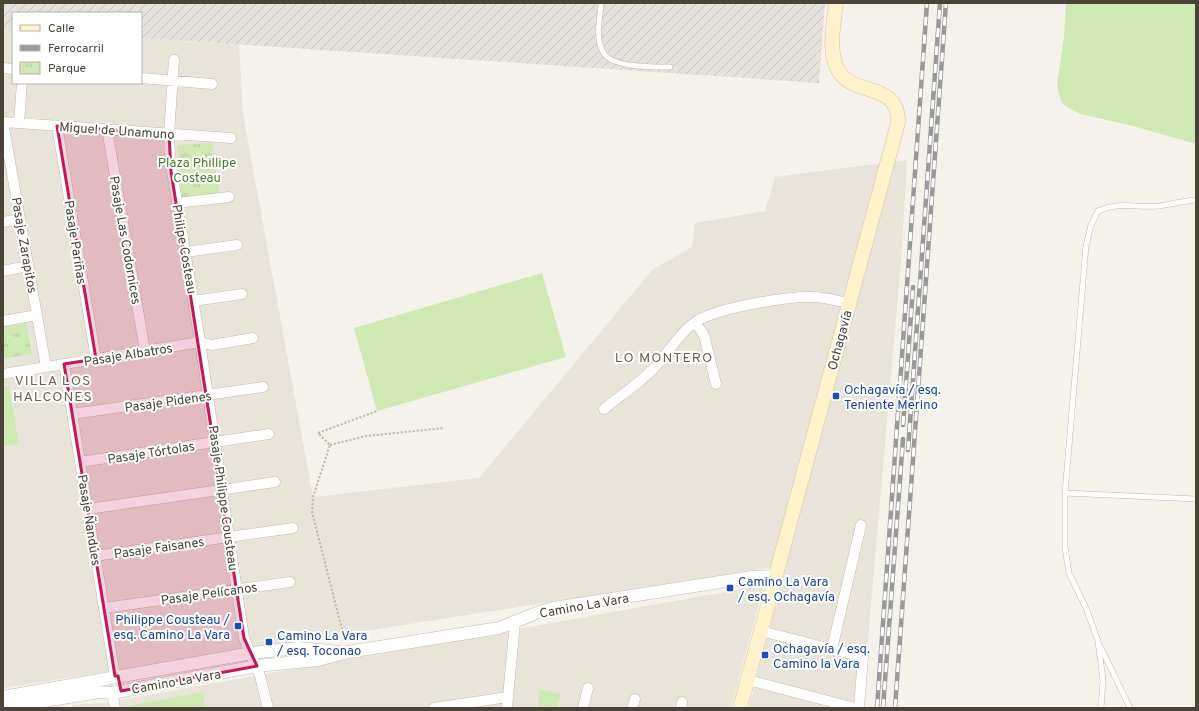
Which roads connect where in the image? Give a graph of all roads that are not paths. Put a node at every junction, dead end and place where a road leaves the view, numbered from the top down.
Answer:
1 (602, 3) edge
2 (836, 3) edge
3 (174, 60) dead end
4 (670, 66) dead end
5 (142, 78) edge
6 (173, 81) junction
7 (22, 84) edge
8 (212, 84) dead end
9 (3, 122) edge
10 (19, 123) junction
11 (57, 126) junction
12 (107, 129) junction
13 (169, 134) junction
14 (231, 138) dead end
15 (7, 173) edge
16 (230, 198) dead end
17 (1196, 200) edge
18 (177, 203) junction
19 (20, 219) junction
20 (3, 222) edge
21 (237, 245) dead end
22 (185, 252) junction
23 (28, 266) junction
24 (3, 271) edge
25 (242, 294) dead end
26 (193, 301) junction
27 (849, 303) junction
28 (37, 315) junction
29 (3, 321) edge
30 (695, 322) junction
31 (253, 338) dead end
32 (200, 342) junction
33 (145, 351) junction
34 (96, 359) junction
35 (64, 364) junction
36 (46, 367) junction
37 (3, 374) edge
38 (716, 384) dead end
39 (263, 387) dead end
40 (208, 395) junction
41 (604, 408) dead end
42 (72, 414) junction
43 (269, 434) dead end
44 (215, 442) junction
45 (80, 462) junction
46 (275, 482) dead end
47 (222, 489) junction
48 (1065, 493) junction
49 (1196, 499) edge
50 (88, 509) junction
51 (861, 526) dead end
52 (293, 528) dead end
53 (229, 537) junction
54 (96, 556) junction
55 (775, 576) junction
56 (290, 582) dead end
57 (237, 589) junction
58 (104, 608) junction
59 (515, 622) junction
60 (761, 631) junction
61 (1098, 641) junction
62 (832, 649) junction
63 (348, 652) junction
64 (252, 653) junction
65 (257, 666) junction
66 (117, 676) junction
67 (748, 680) junction
68 (588, 688) dead end
69 (117, 692) junction
70 (3, 697) edge
71 (508, 697) junction
72 (3, 708) edge
73 (115, 708) edge
74 (268, 708) edge
75 (434, 708) edge
76 (507, 708) edge
77 (583, 708) edge
78 (740, 708) edge
79 (855, 708) edge
80 (859, 708) edge
81 (1101, 708) edge
82 (1130, 708) edge

1 - 4 lane
2 - 27 main road, Ochagavía
3 - 6 street, Philipe Costeau
5 - 6 street
6 - 8 street
6 - 13 street, Philipe Costeau
7 - 10 street
9 - 10 street, Miguel de Unamuno
9 - 15 street, Pasaje Zarapitos
10 - 11 street, Miguel de Unamuno
11 - 12 street, Miguel de Unamuno
11 - 34 street, Pasaje Pariñas
12 - 13 street, Miguel de Unamuno
12 - 33 street, Pasaje Las Codornices
13 - 14 street, Miguel de Unamuno
13 - 18 street, Philipe Costeau
15 - 19 street, Pasaje Zarapitos
16 - 18 street
17 - 48 lane
18 - 22 street, Philipe Costeau
19 - 20 street
19 - 23 street, Pasaje Zarapitos
21 - 22 street
22 - 26 street, Philipe Costeau
23 - 24 street
23 - 28 street, Pasaje Zarapitos
25 - 26 street
26 - 32 street, Philipe Costeau
27 - 30 street
27 - 55 main road, Ochagavía
28 - 29 street
28 - 36 street, Pasaje Zarapitos
30 - 38 street
30 - 41 street
31 - 32 street, Pasaje Albatros
32 - 33 street, Pasaje Albatros
32 - 40 street, Pasaje Philippe Cousteau
33 - 34 street, Pasaje Albatros
34 - 35 street, Pasaje Albatros
35 - 36 street, Pasaje Albatros
35 - 42 street, Pasaje Ñandúes
36 - 37 street, Pasaje Albatros
39 - 40 street, Pasaje Pidenes
40 - 42 street, Pasaje Pidenes
40 - 44 street, Pasaje Philippe Cousteau
42 - 45 street, Pasaje Ñandúes
43 - 44 street, Pasaje Tórtolas
44 - 45 street, Pasaje Tórtolas
44 - 47 street, Pasaje Philippe Cousteau
45 - 50 street, Pasaje Ñandúes
46 - 47 street
47 - 50 street
47 - 53 street, Pasaje Philippe Cousteau
48 - 49 lane
48 - 61 lane
50 - 54 street, Pasaje Ñandúes
51 - 62 street
52 - 53 street, Pasaje Faisanes
53 - 54 street, Pasaje Faisanes
53 - 57 street, Pasaje Philippe Cousteau
54 - 58 street, Pasaje Ñandúes
55 - 59 street, Camino La Vara
55 - 60 main road, Ochagavía
56 - 57 street, Pasaje Pelícanos
57 - 58 street, Pasaje Pelícanos
57 - 64 street, Pasaje Philippe Cousteau
58 - 66 street, Pasaje Ñandúes
59 - 63 street, Camino La Vara
59 - 71 street
60 - 62 street
60 - 67 main road, Ochagavía
61 - 81 lane
61 - 82 lane
62 - 80 street
63 - 64 street, Camino La Vara
63 - 65 street, Camino La Vara
64 - 65 street, Pasaje Philippe Cousteau
64 - 66 street, Camino La Vara
65 - 69 street, Camino La Vara
65 - 74 street, Pasaje Philippe Cousteau
66 - 69 street
66 - 70 street, Camino La Vara
67 - 78 main road, Ochagavía
67 - 79 street
68 - 77 street
69 - 72 street, Camino La Vara
69 - 73 street
71 - 75 street
71 - 76 street

